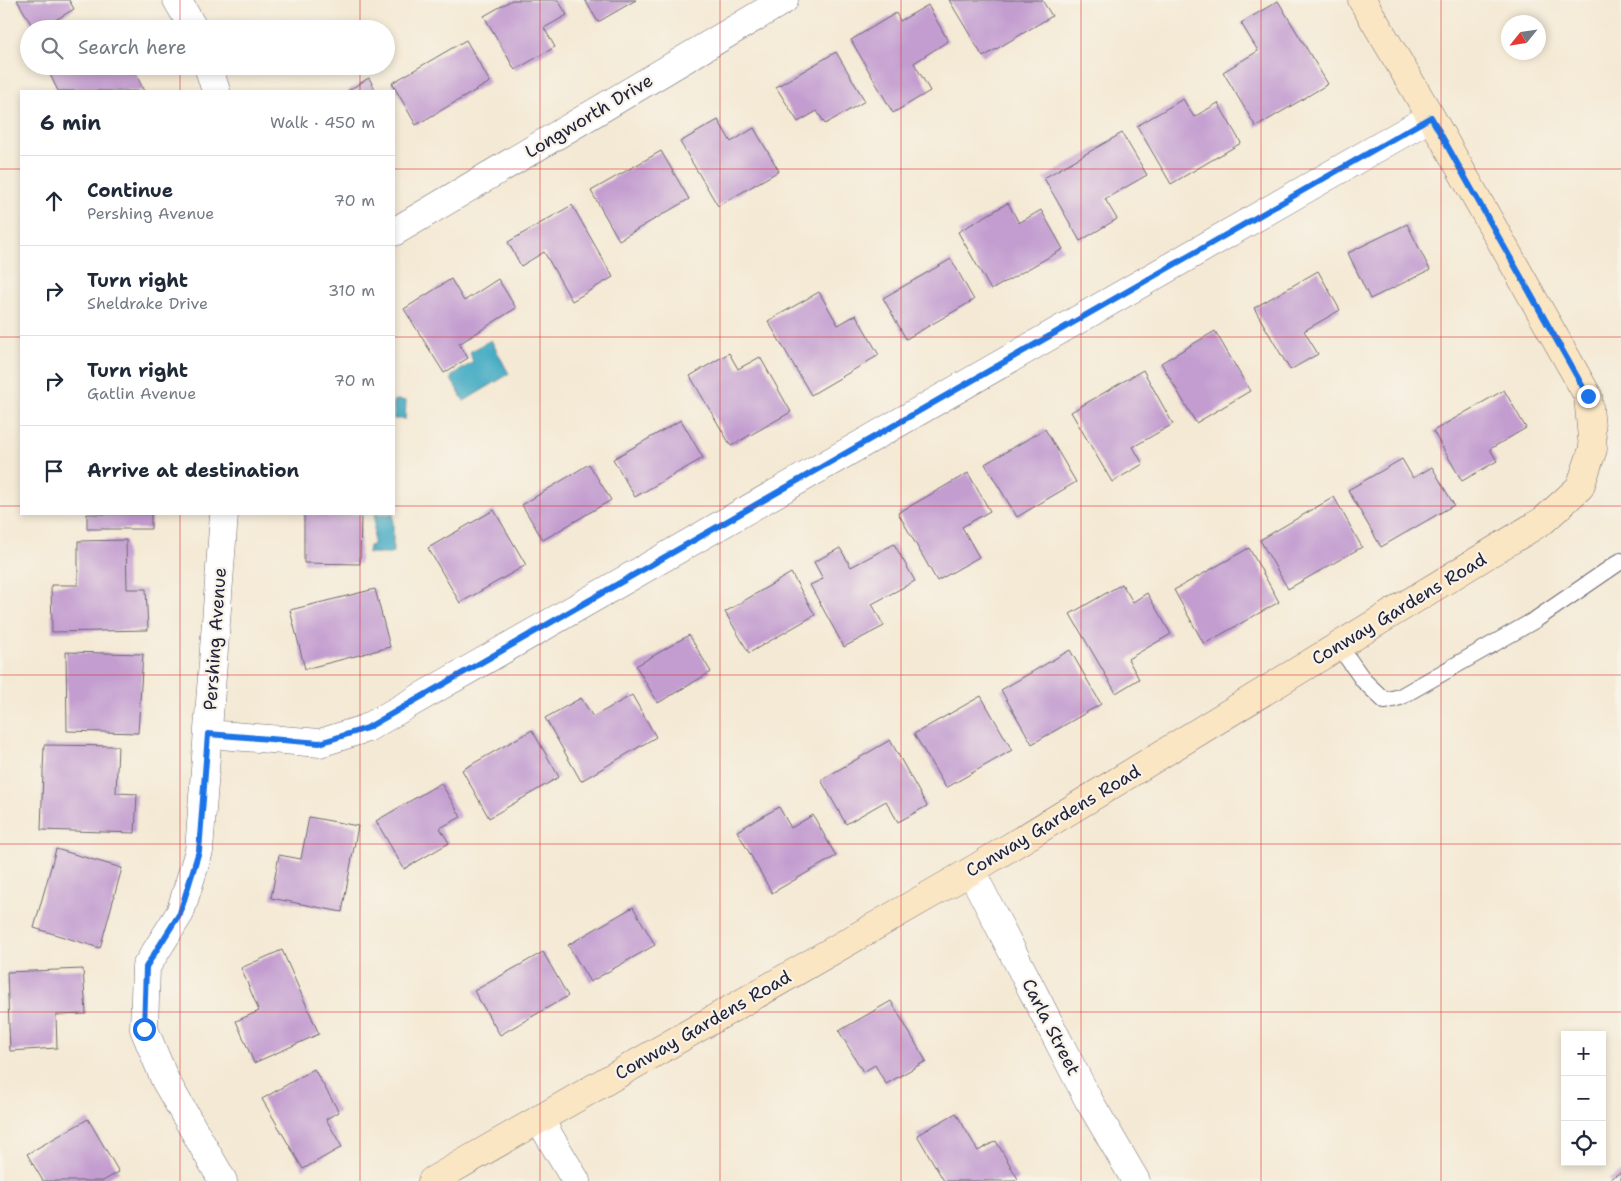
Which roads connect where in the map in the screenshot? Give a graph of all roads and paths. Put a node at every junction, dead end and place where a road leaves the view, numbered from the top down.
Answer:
1 (177, 0) edge
2 (784, 0) edge
3 (1362, 0) edge
4 (189, 20) edge
5 (211, 75) edge
6 (216, 90) edge
7 (1431, 117) junction
8 (395, 231) edge
9 (224, 515) edge
10 (1621, 561) edge
11 (1339, 646) junction
12 (208, 734) junction
13 (971, 871) junction
14 (540, 1119) junction
15 (223, 1181) edge
16 (432, 1181) edge
17 (576, 1181) edge
18 (1136, 1181) edge

1 - 4 street
2 - 8 street, Longworth Drive
3 - 7 street
5 - 6 street
7 - 11 street, Conway Gardens Road
7 - 12 street
9 - 12 street, Pershing Avenue
10 - 11 lane
11 - 13 street, Conway Gardens Road
12 - 15 street, Pershing Avenue
13 - 14 street, Conway Gardens Road
13 - 18 street, Carla Street
14 - 16 street, Conway Gardens Road
14 - 17 street

